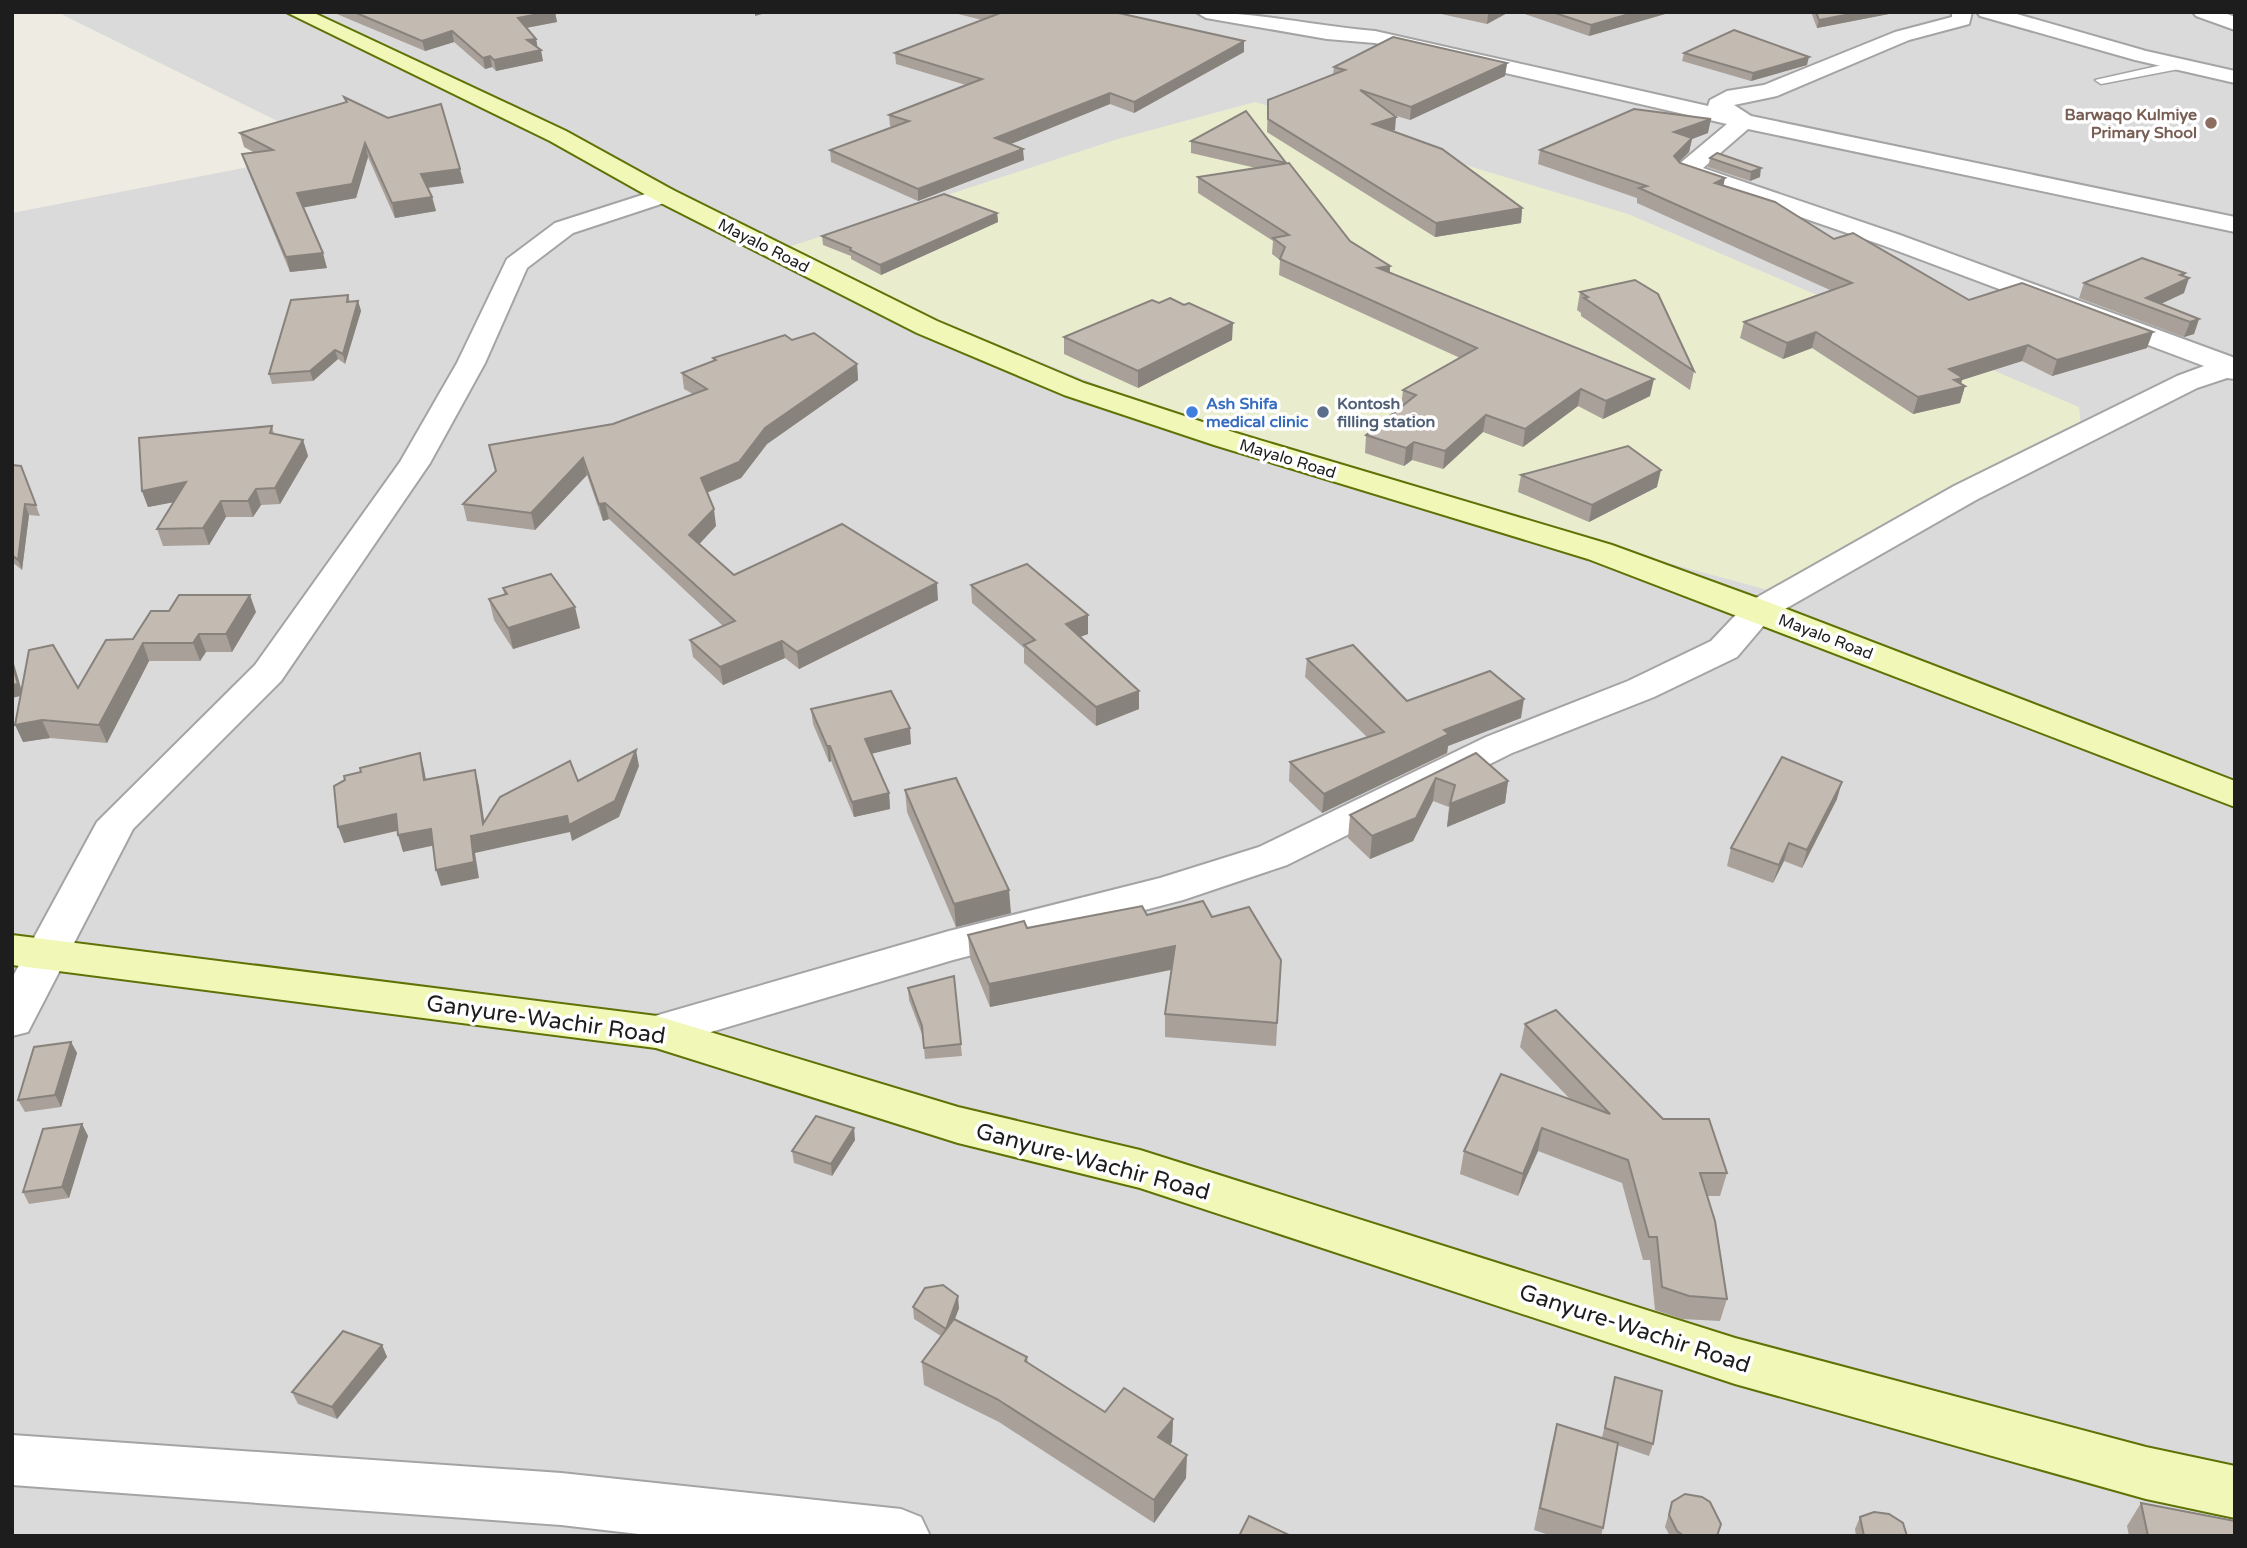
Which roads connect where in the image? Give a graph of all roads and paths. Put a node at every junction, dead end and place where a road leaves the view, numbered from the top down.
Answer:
1 (296, 12) edge
2 (1206, 12) edge
3 (1962, 12) edge
4 (1987, 12) edge
5 (2203, 12) edge
6 (2230, 12) edge
7 (2235, 14) edge
8 (2235, 24) edge
9 (2180, 65) junction
10 (2232, 77) edge
11 (2101, 80) dead end
12 (1744, 121) junction
13 (664, 195) junction
14 (2235, 225) edge
15 (2233, 369) edge
16 (1759, 610) junction
17 (2235, 795) edge
18 (30, 953) edge
19 (12, 1020) edge
20 (657, 1032) junction
21 (12, 1460) edge
22 (2235, 1492) edge
23 (901, 1536) edge

1 - 13 street, Mayalo Road
2 - 12 street
3 - 12 street
4 - 9 street
5 - 8 street
6 - 7 street
9 - 10 street
9 - 11 lane
12 - 14 street
12 - 15 street
13 - 16 street, Mayalo Road
13 - 18 street
15 - 16 street
16 - 17 street, Mayalo Road
16 - 20 street
18 - 19 street
18 - 20 street, Ganyure-Wachir Road
20 - 22 street, Ganyure-Wachir Road
21 - 23 street

